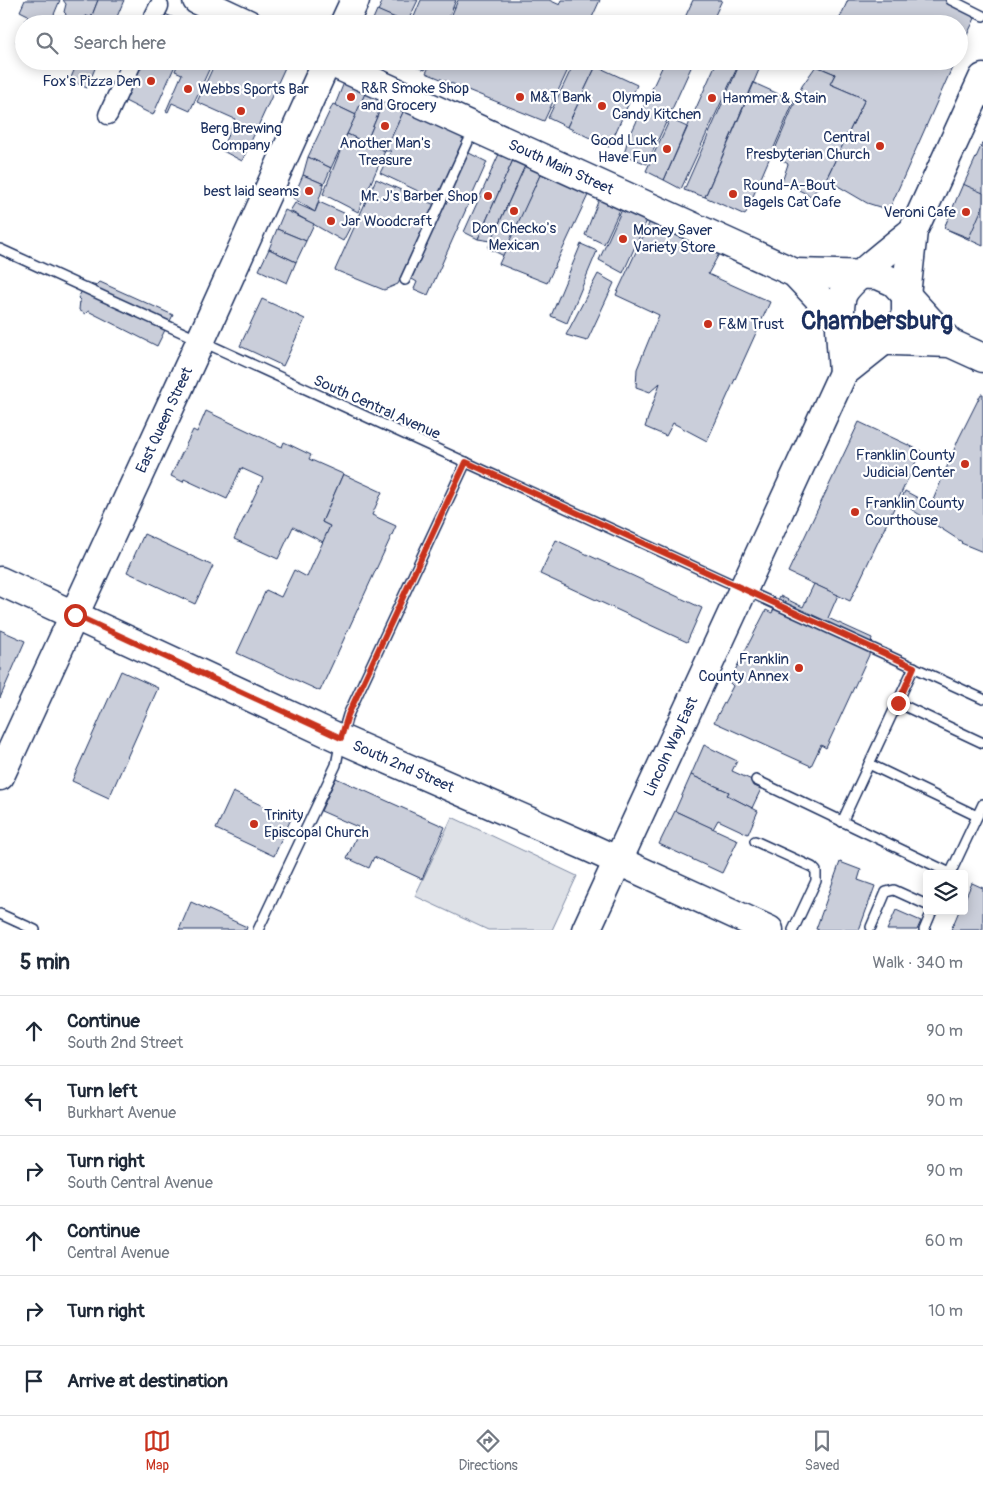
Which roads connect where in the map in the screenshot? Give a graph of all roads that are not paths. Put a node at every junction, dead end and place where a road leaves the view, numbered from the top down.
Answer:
1 (197, 0) edge
2 (355, 0) edge
3 (951, 0) edge
4 (159, 6) dead end
5 (154, 15) edge
6 (229, 15) edge
7 (348, 15) edge
8 (983, 16) edge
9 (129, 70) edge
10 (323, 70) edge
11 (347, 70) edge
12 (983, 78) edge
13 (108, 115) dead end
14 (468, 142) dead end
15 (912, 231) junction
16 (0, 249) edge
17 (795, 273) junction
18 (861, 275) junction
19 (405, 280) dead end
20 (906, 295) junction
21 (841, 321) junction
22 (884, 341) junction
23 (200, 342) junction
24 (950, 343) junction
25 (983, 358) edge
26 (843, 372) junction
27 (466, 462) junction
28 (0, 581) edge
29 (744, 588) junction
30 (75, 615) junction
31 (914, 667) junction
32 (983, 699) edge
33 (898, 703) junction
34 (341, 738) junction
35 (983, 743) edge
36 (869, 764) junction
37 (0, 776) edge
38 (756, 780) dead end
39 (983, 804) edge
40 (977, 816) junction
41 (842, 822) junction
42 (755, 841) dead end
43 (618, 861) junction
44 (944, 870) edge
45 (951, 870) edge
46 (923, 903) edge
47 (0, 914) edge
48 (930, 915) edge
49 (871, 928) dead end
50 (35, 930) edge
51 (258, 930) edge
52 (586, 930) edge
53 (769, 930) edge
54 (793, 930) edge
55 (924, 930) edge

1 - 6 main road
2 - 7 main road
3 - 8 lane
4 - 5 street
9 - 13 street
10 - 23 main road, East Queen Street
11 - 17 main road, South Main Street
12 - 15 main road
14 - 19 lane
15 - 18 main road
15 - 20 main road
16 - 23 lane, South Central Avenue
17 - 18 main road, South Main Street
17 - 21 main road, South Main Street
18 - 20 main road
18 - 21 main road
20 - 22 main road
20 - 24 main road
21 - 22 main road
21 - 26 main road, Lincoln Way East
22 - 24 main road
22 - 26 main road, Lincoln Way East
23 - 27 lane, South Central Avenue
23 - 30 main road, East Queen Street
24 - 25 main road
26 - 29 main road, Lincoln Way East
27 - 29 lane, South Central Avenue
27 - 34 lane
28 - 30 main road, South 2nd Street
29 - 31 lane, South Central Avenue
29 - 43 main road, Lincoln Way East
30 - 34 main road, South 2nd Street
30 - 37 main road, East Queen Street
31 - 32 lane, South Central Avenue
31 - 33 lane
33 - 35 lane
33 - 36 lane
34 - 43 main road, South 2nd Street
34 - 51 lane
36 - 40 lane
36 - 41 lane
38 - 41 lane
39 - 40 lane
40 - 45 lane
41 - 44 lane
42 - 54 lane
43 - 52 main road, Lincoln Way East
43 - 53 main road, South 2nd Street
46 - 49 lane
47 - 50 lane
48 - 55 lane

